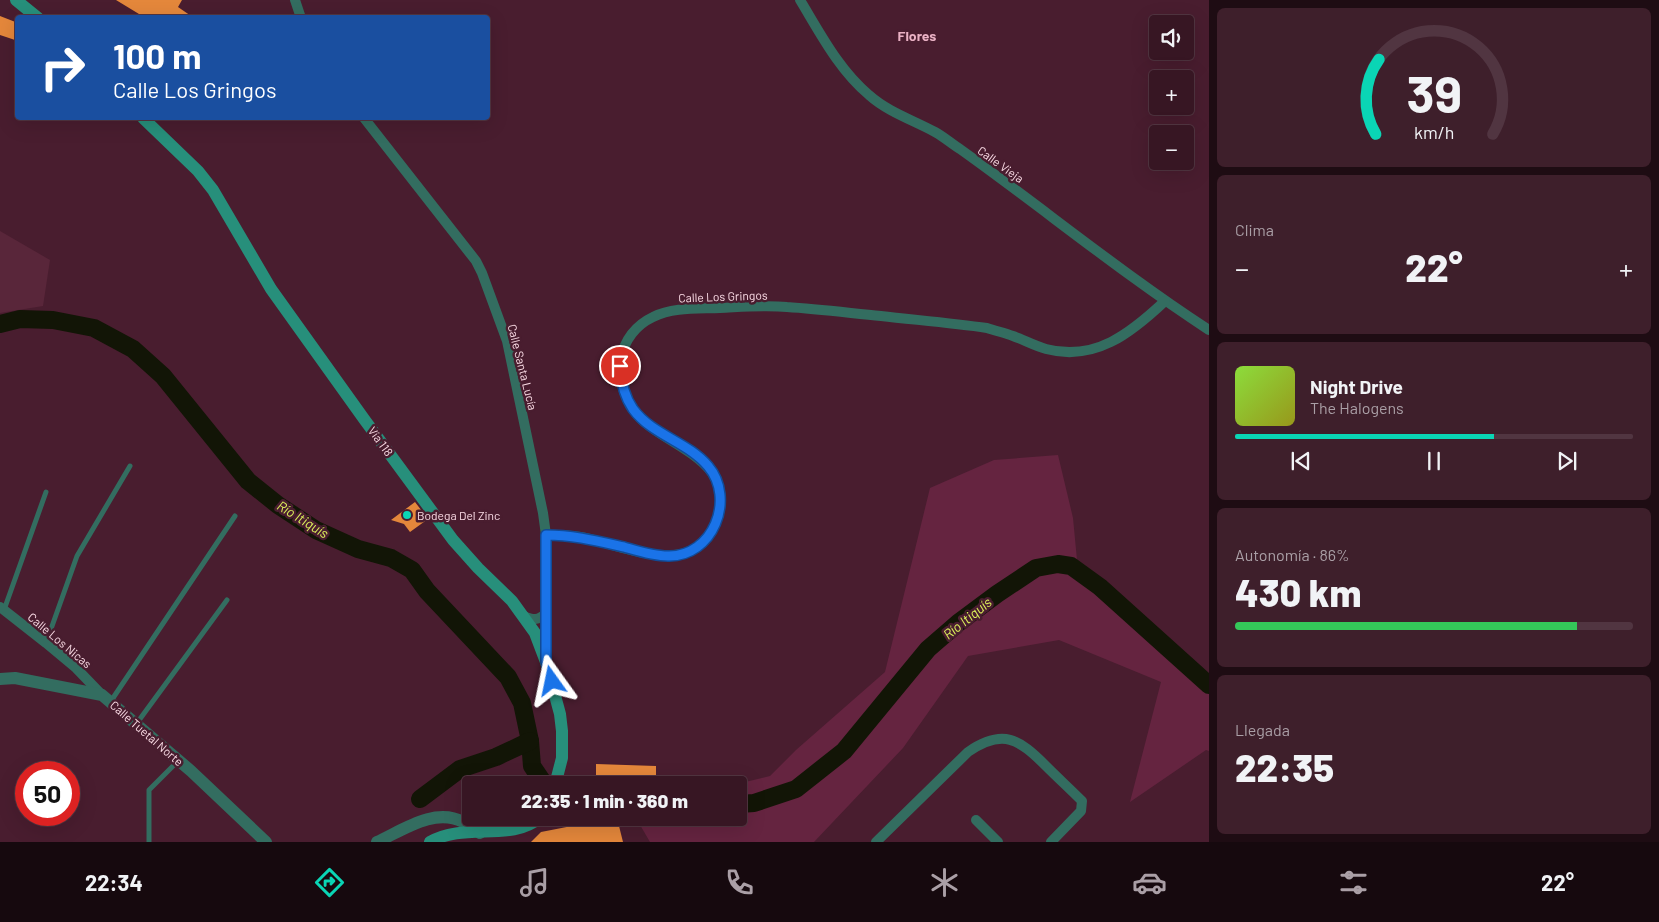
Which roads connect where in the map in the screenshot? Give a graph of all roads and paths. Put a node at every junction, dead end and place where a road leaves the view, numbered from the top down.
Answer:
1 (16, 0) edge
2 (295, 0) edge
3 (800, 0) edge
4 (34, 15) edge
5 (300, 15) edge
6 (144, 120) edge
7 (366, 120) edge
8 (1165, 301) junction
9 (1209, 330) edge
10 (130, 466) dead end
11 (46, 492) dead end
12 (235, 516) dead end
13 (546, 535) junction
14 (227, 600) dead end
15 (2, 608) edge
16 (546, 613) junction
17 (524, 616) junction
18 (46, 642) junction
19 (546, 662) junction
20 (0, 679) edge
21 (106, 698) junction
22 (137, 724) junction
23 (179, 760) junction
24 (558, 776) edge
25 (976, 820) dead end
26 (530, 826) edge
27 (480, 833) junction
28 (149, 842) edge
29 (266, 842) edge
30 (377, 842) edge
31 (430, 842) edge
32 (876, 842) edge
33 (998, 842) edge
34 (1051, 842) edge

1 - 4 main road
2 - 5 street
3 - 8 street, Calle Vieja
6 - 17 main road, Vía 118
7 - 13 street, Calle Santa Lucía
8 - 9 street, Calle Vieja
8 - 13 street, Calle Los Gringos
10 - 18 lane
11 - 15 lane
12 - 21 lane
13 - 16 street, Calle Santa Lucía
14 - 22 lane
15 - 18 street, Calle Los Nicas
16 - 17 street
16 - 19 street, Calle Santa Lucía
17 - 19 main road, Vía 118
18 - 21 street, Calle Los Nicas
19 - 24 main road, Vía 118
20 - 21 street, Calle Tuetal Norte
21 - 22 street, Calle Tuetal Norte
22 - 23 street, Calle Tuetal Norte
23 - 28 lane
23 - 29 street, Calle Tuetal Norte
25 - 33 street
26 - 27 main road
27 - 30 street
27 - 31 main road
32 - 34 street

